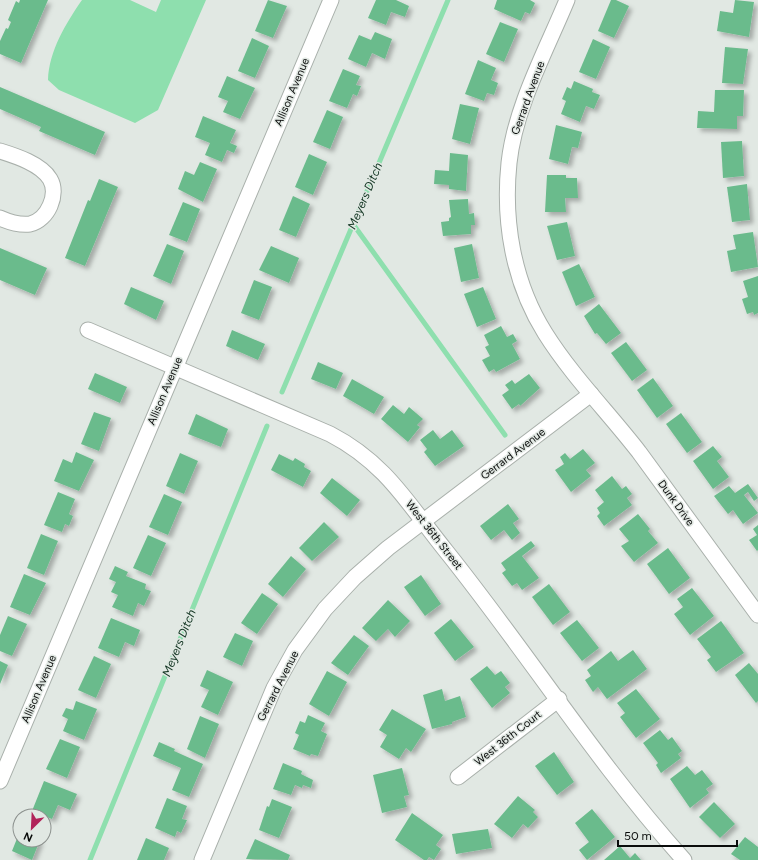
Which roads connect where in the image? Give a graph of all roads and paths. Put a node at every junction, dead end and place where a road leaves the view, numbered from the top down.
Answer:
1 (331, 0) edge
2 (568, 0) edge
3 (0, 151) edge
4 (0, 218) edge
5 (88, 330) dead end
6 (175, 367) junction
7 (591, 394) junction
8 (423, 522) junction
9 (758, 615) edge
10 (559, 699) junction
11 (458, 777) dead end
12 (0, 782) edge
13 (202, 860) edge
14 (684, 860) edge

1 - 6 street, Allison Avenue
2 - 7 street, Gerrard Avenue
3 - 4 street
5 - 6 street, West 36th Street
6 - 8 street, West 36th Street
6 - 12 street, Allison Avenue
7 - 8 street, Gerrard Avenue
7 - 9 street, Dunk Drive
8 - 10 street, West 36th Street
8 - 13 street, Gerrard Avenue
10 - 11 street, West 36th Court
10 - 14 street, West 36th Street

